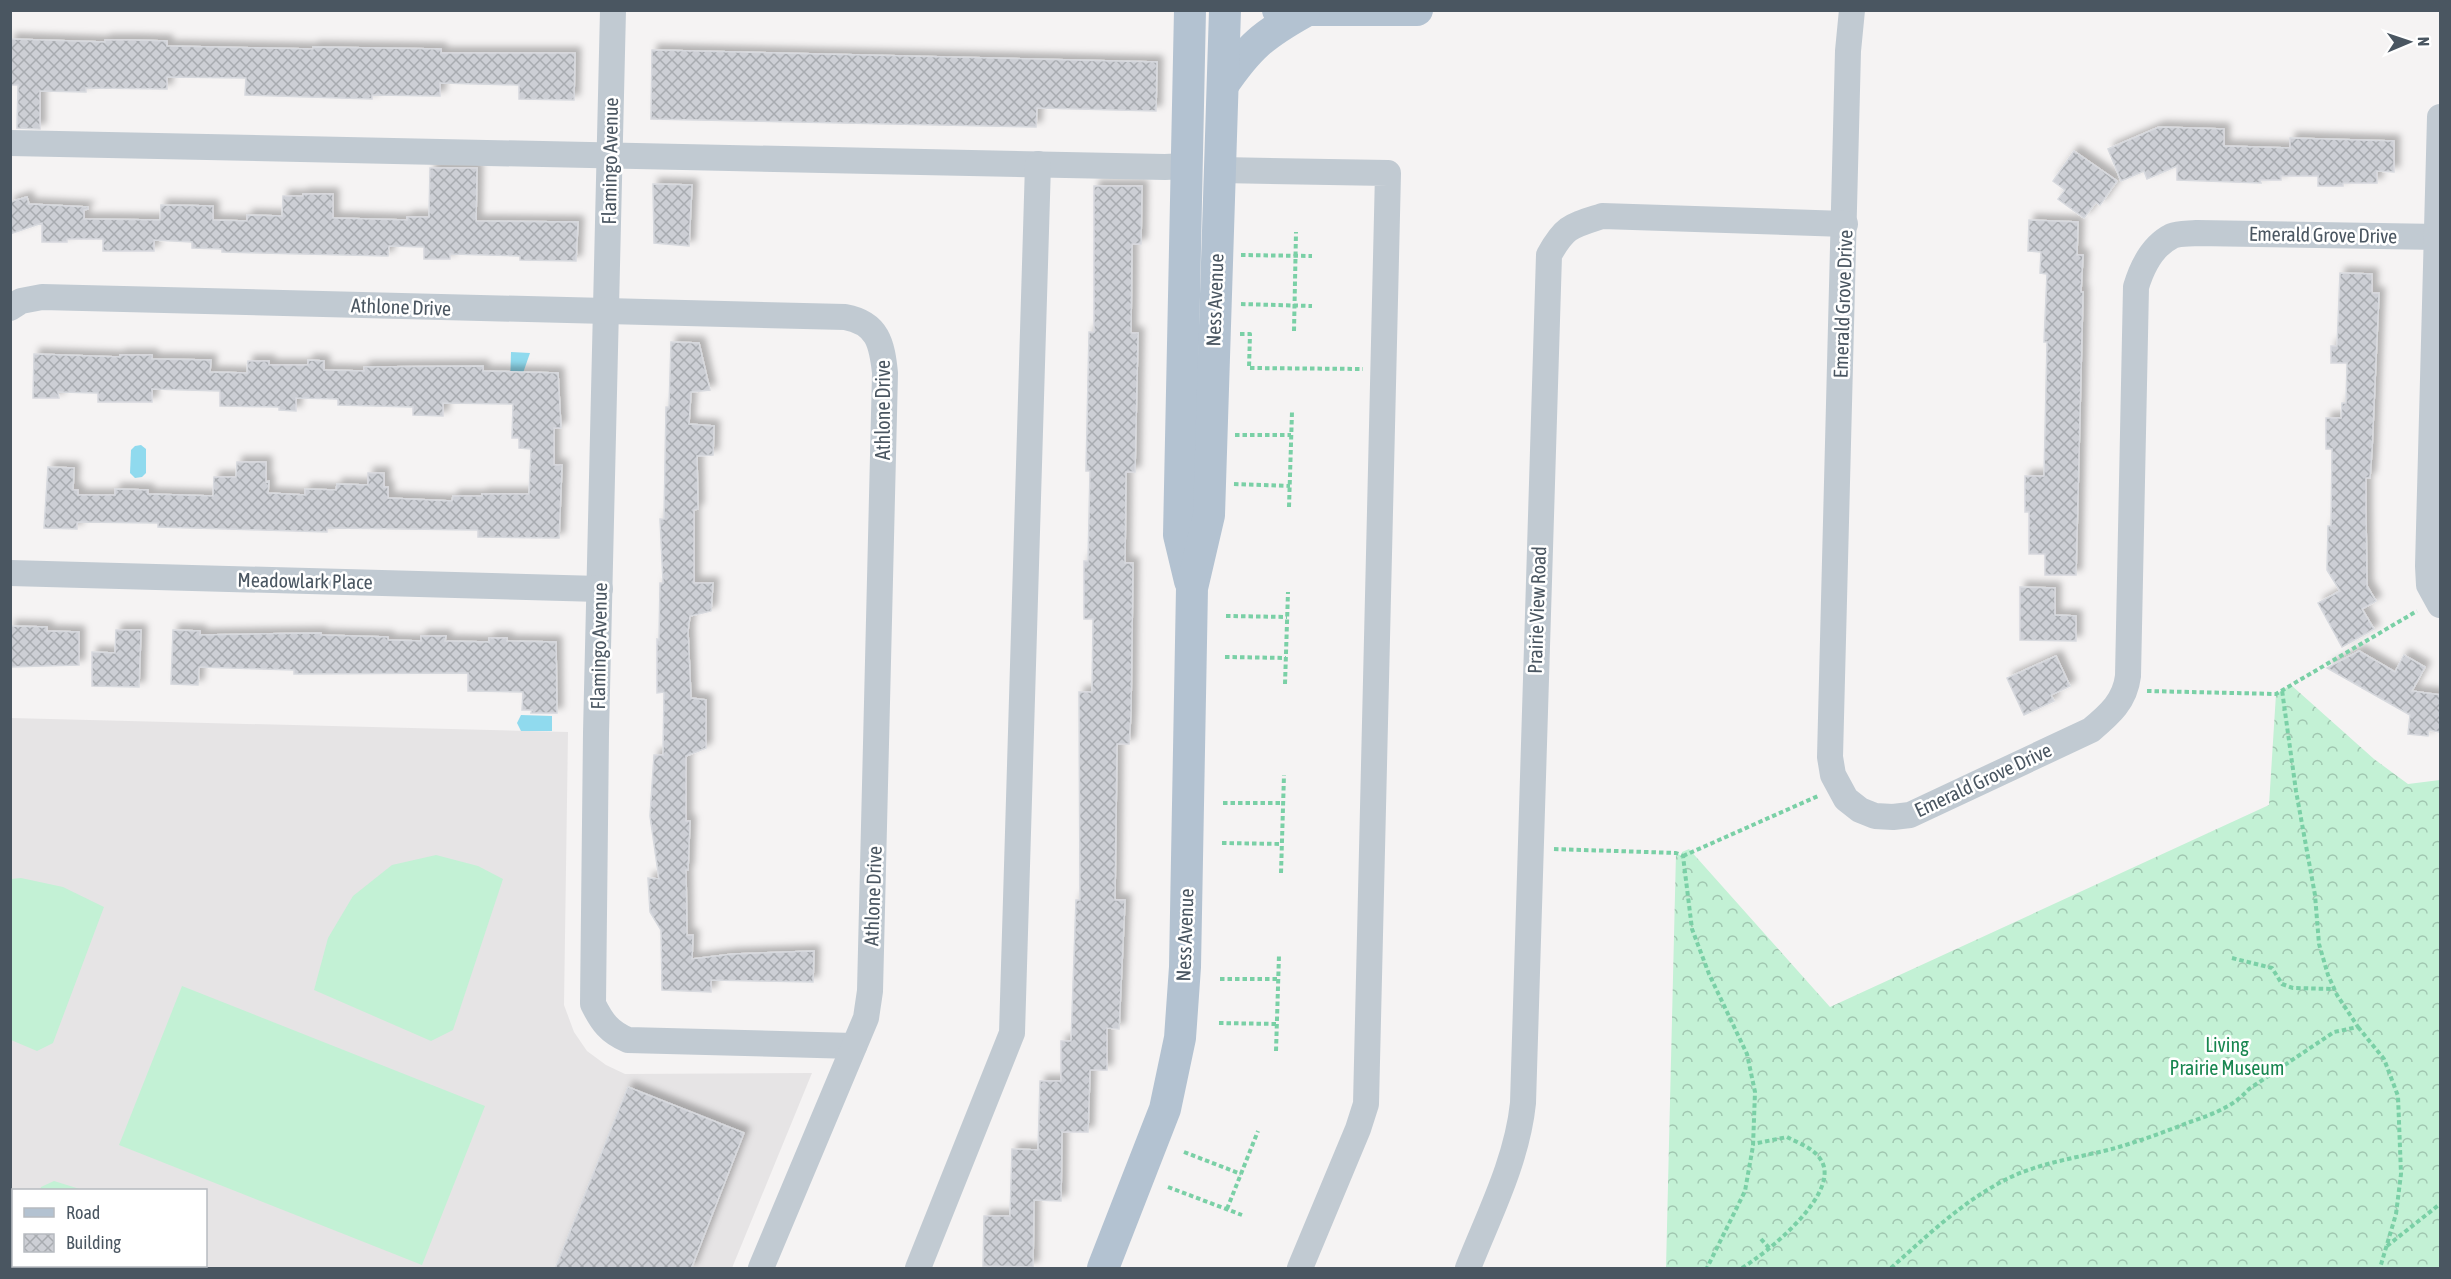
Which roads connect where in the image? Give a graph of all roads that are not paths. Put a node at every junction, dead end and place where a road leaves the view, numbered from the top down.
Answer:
1 (613, 10) edge
2 (1190, 10) edge
3 (1225, 10) edge
4 (1417, 10) edge
5 (1852, 10) edge
6 (1291, 11) edge
7 (1222, 85) junction
8 (2440, 117) edge
9 (10, 143) edge
10 (610, 156) junction
11 (1038, 164) junction
12 (1185, 166) junction
13 (1220, 170) junction
14 (1845, 224) junction
15 (2439, 237) edge
16 (10, 308) edge
17 (608, 312) junction
18 (10, 573) edge
19 (1192, 588) junction
20 (600, 589) junction
21 (2438, 602) edge
22 (854, 1046) junction
23 (761, 1269) edge
24 (918, 1269) edge
25 (1103, 1269) edge
26 (1300, 1269) edge
27 (1468, 1269) edge

1 - 10 street, Flamingo Avenue
2 - 12 main road, Ness Avenue
3 - 7 main road, Ness Avenue
4 - 6 main road
5 - 14 street, Emerald Grove Drive
6 - 7 main road
7 - 13 main road, Ness Avenue
8 - 15 street
9 - 10 street
10 - 11 street
10 - 17 street, Flamingo Avenue
11 - 12 street
11 - 24 street
12 - 19 main road, Ness Avenue
13 - 19 main road, Ness Avenue
13 - 26 street
14 - 15 street, Emerald Grove Drive
14 - 27 street, Prairie View Road
15 - 21 street
16 - 17 street, Athlone Drive
17 - 20 street, Flamingo Avenue
17 - 22 street, Athlone Drive
18 - 20 street, Meadowlark Place
19 - 25 main road, Ness Avenue
20 - 22 street, Flamingo Avenue
22 - 23 street, Athlone Drive

